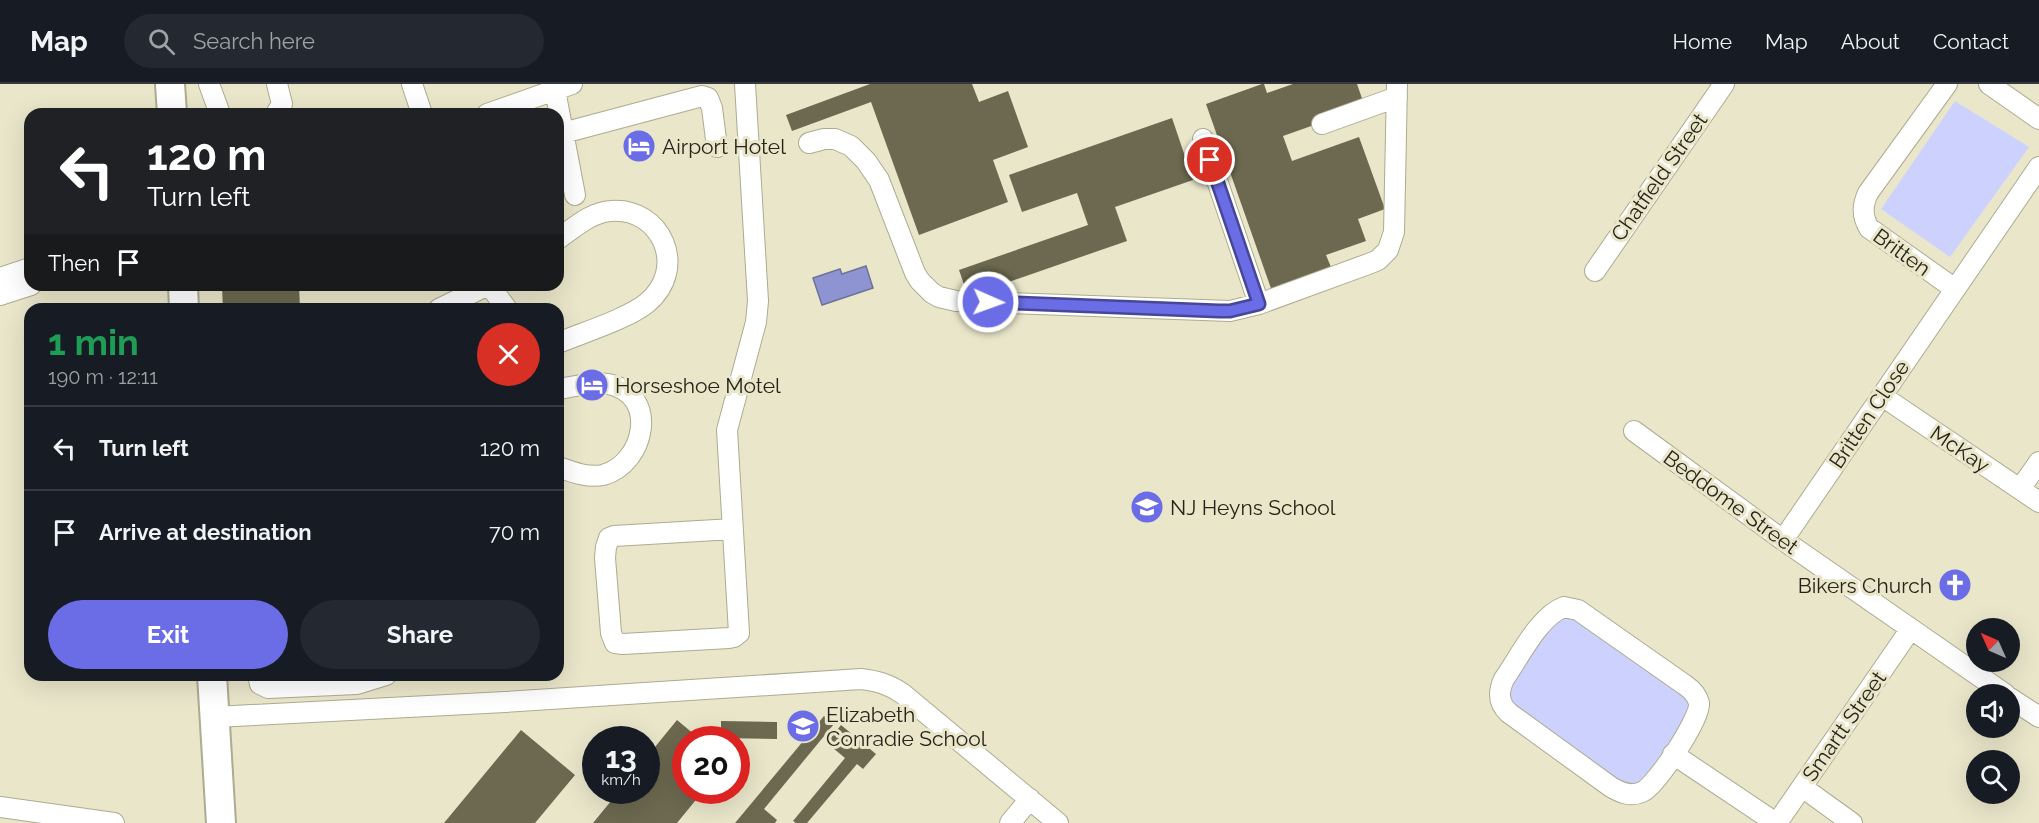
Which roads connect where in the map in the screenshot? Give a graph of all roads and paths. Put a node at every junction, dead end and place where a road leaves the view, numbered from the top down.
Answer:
1 (170, 84) edge
2 (185, 84) edge
3 (209, 84) edge
4 (411, 84) edge
5 (745, 84) edge
6 (1724, 84) edge
7 (1947, 84) edge
8 (1989, 84) edge
9 (564, 87) edge
10 (687, 91) edge
11 (1397, 91) edge
12 (2017, 91) edge
13 (172, 108) edge
14 (187, 108) edge
15 (217, 108) edge
16 (420, 108) edge
17 (504, 108) edge
18 (564, 108) edge
19 (2039, 119) edge
20 (1322, 124) dead end
21 (564, 133) edge
22 (564, 138) edge
23 (1203, 139) dead end
24 (809, 143) dead end
25 (717, 147) dead end
26 (2039, 167) edge
27 (575, 195) dead end
28 (564, 234) edge
29 (24, 270) edge
30 (1594, 271) dead end
31 (0, 278) edge
32 (24, 287) edge
33 (1955, 289) junction
34 (476, 291) edge
35 (0, 296) edge
36 (452, 303) edge
37 (1259, 304) junction
38 (564, 341) edge
39 (564, 388) edge
40 (1882, 396) junction
41 (1634, 431) dead end
42 (2039, 462) edge
43 (564, 469) edge
44 (2020, 489) junction
45 (2039, 502) edge
46 (733, 529) junction
47 (1783, 540) junction
48 (1910, 630) junction
49 (212, 681) edge
50 (259, 681) edge
51 (367, 681) edge
52 (1990, 684) edge
53 (2020, 705) edge
54 (215, 717) junction
55 (2039, 717) edge
56 (1673, 754) junction
57 (1802, 787) junction
58 (1030, 799) junction
59 (0, 807) edge
60 (114, 823) edge
61 (221, 823) edge
62 (1010, 823) edge
63 (1058, 823) edge
64 (1776, 823) edge
65 (1852, 823) edge

1 - 13 highway
2 - 14 highway
3 - 15 street
4 - 16 street
5 - 46 street
6 - 30 street, Chatfield Street
7 - 33 street, Britten
8 - 12 street
9 - 17 street
9 - 18 street
10 - 21 street
10 - 25 street
11 - 20 street
11 - 37 street
12 - 19 street
22 - 27 street
23 - 37 street
24 - 37 street
26 - 33 street
28 - 38 street
29 - 31 street
32 - 35 street
33 - 40 street, Britten Close
34 - 36 street
39 - 43 street
40 - 44 street, McKay
40 - 47 street, Britten Close
41 - 47 street, Beddome Street
42 - 44 street
44 - 45 street, McKay
46 - 46 street
47 - 48 street, Beddome Street
48 - 52 street, Beddome Street
48 - 57 street, Smartt Street
49 - 54 highway
50 - 51 street
53 - 55 street
54 - 58 street
54 - 61 highway
56 - 56 street
56 - 64 street
57 - 64 street, Smartt Street
57 - 65 street
58 - 62 street
58 - 63 street
59 - 60 street

